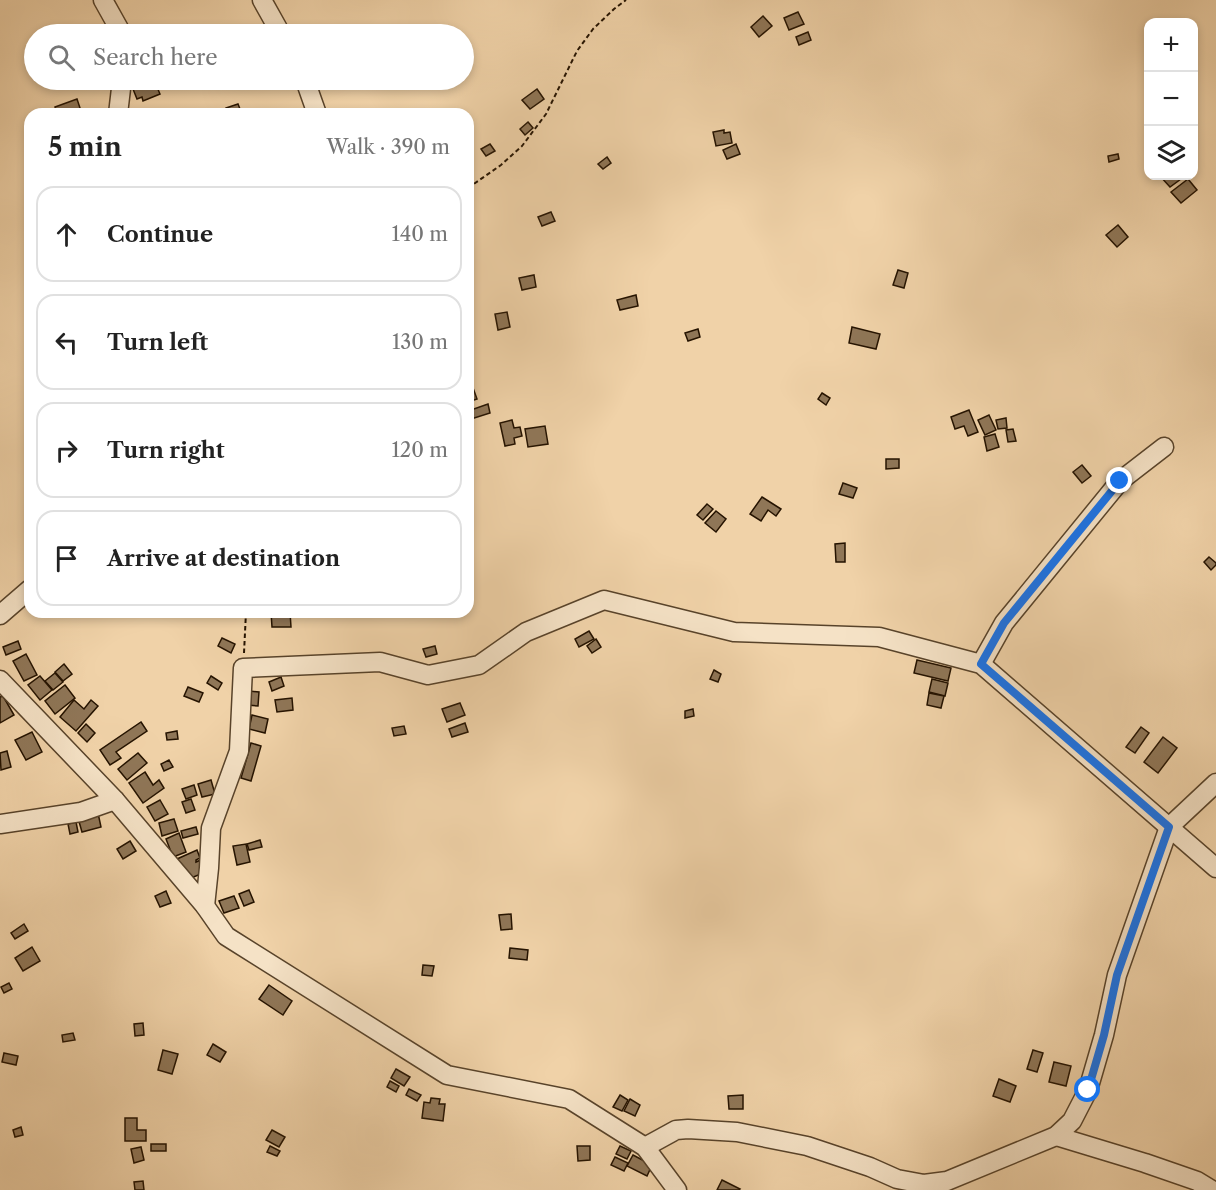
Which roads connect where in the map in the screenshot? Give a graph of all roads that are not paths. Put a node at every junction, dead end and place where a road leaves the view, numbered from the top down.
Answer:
1 (103, 0) edge
2 (262, 0) edge
3 (116, 24) edge
4 (275, 24) edge
5 (121, 90) edge
6 (309, 90) edge
7 (119, 108) edge
8 (315, 108) edge
9 (1164, 447) dead end
10 (24, 594) edge
11 (0, 615) edge
12 (981, 664) junction
13 (0, 680) edge
14 (1216, 783) edge
15 (115, 800) junction
16 (0, 824) edge
17 (1169, 827) junction
18 (1216, 867) edge
19 (205, 906) junction
20 (1056, 1136) junction
21 (645, 1147) junction
22 (677, 1190) edge
23 (1212, 1190) edge

1 - 3 street
2 - 4 street
5 - 7 street
6 - 8 street
9 - 12 street
10 - 11 street
12 - 17 street
12 - 19 street
13 - 15 street
14 - 17 street
15 - 16 street
15 - 19 street
17 - 18 street
17 - 20 street
19 - 21 street
20 - 21 street
20 - 23 street
21 - 22 street

